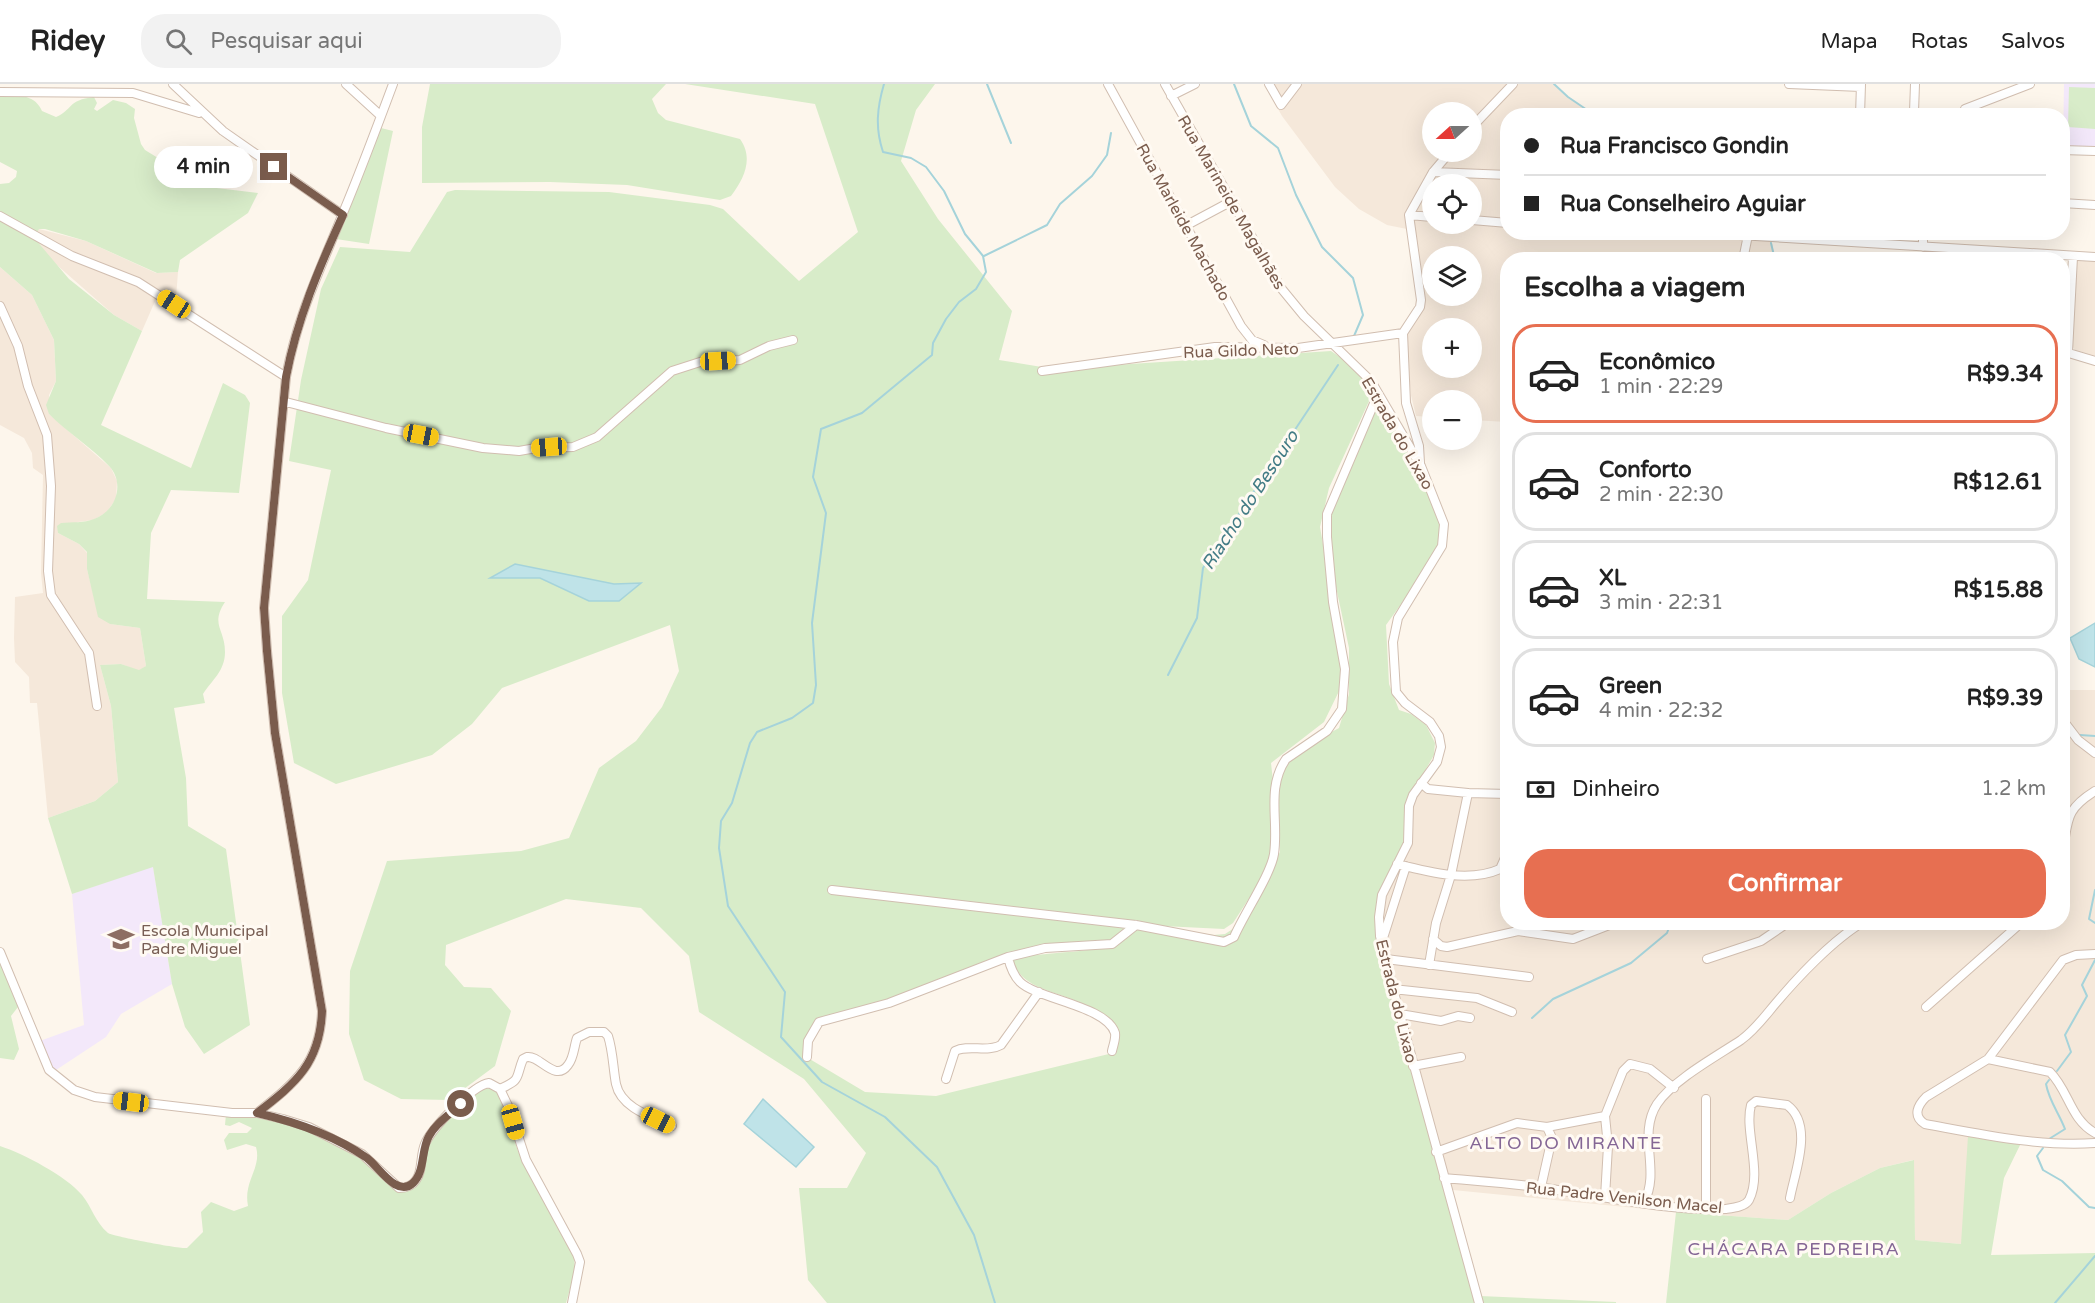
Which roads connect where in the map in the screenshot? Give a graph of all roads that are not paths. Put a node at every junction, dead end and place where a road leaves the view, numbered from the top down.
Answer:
1 (173, 84) edge
2 (346, 84) edge
3 (393, 84) edge
4 (1108, 84) edge
5 (1165, 84) edge
6 (1195, 84) edge
7 (1269, 84) edge
8 (1297, 84) edge
9 (1513, 84) edge
10 (1790, 84) edge
11 (1915, 84) edge
12 (2030, 84) edge
13 (1861, 85) edge
14 (0, 92) edge
15 (1171, 96) junction
16 (1860, 108) edge
17 (1914, 108) edge
18 (1968, 108) edge
19 (203, 114) junction
20 (381, 116) junction
21 (1482, 117) edge
22 (2070, 150) edge
23 (2095, 151) edge
24 (1442, 162) edge
25 (1433, 172) junction
26 (1500, 175) edge
27 (1230, 202) junction
28 (2070, 203) edge
29 (2095, 205) edge
30 (343, 215) junction
31 (1409, 215) junction
32 (0, 216) edge
33 (1422, 216) edge
34 (1482, 221) edge
35 (1500, 222) edge
36 (1187, 225) junction
37 (1821, 240) edge
38 (1923, 240) edge
39 (1923, 247) junction
40 (1968, 252) edge
41 (2070, 257) edge
42 (2073, 257) junction
43 (2095, 257) edge
44 (2070, 293) edge
45 (0, 306) edge
46 (1403, 333) junction
47 (793, 340) dead end
48 (1330, 343) junction
49 (1271, 348) junction
50 (2070, 354) edge
51 (2095, 361) edge
52 (1042, 371) dead end
53 (286, 377) junction
54 (1378, 394) junction
55 (286, 402) junction
56 (1421, 466) junction
57 (97, 706) dead end
58 (2070, 730) edge
59 (2095, 753) edge
60 (1420, 783) junction
61 (2095, 791) edge
62 (1468, 793) junction
63 (1500, 794) edge
64 (2070, 807) edge
65 (1397, 864) junction
66 (1406, 867) junction
67 (1500, 867) edge
68 (1451, 875) junction
69 (832, 890) dead end
70 (1136, 926) junction
71 (1596, 930) edge
72 (1777, 930) edge
73 (1850, 930) edge
74 (2013, 930) edge
75 (1433, 939) junction
76 (1382, 942) junction
77 (0, 952) edge
78 (2095, 954) edge
79 (1008, 957) junction
80 (1386, 959) junction
81 (1707, 959) dead end
82 (1429, 965) junction
83 (1529, 977) dead end
84 (1393, 989) junction
85 (1039, 992) junction
86 (1926, 1007) dead end
87 (1512, 1012) dead end
88 (1400, 1014) junction
89 (1470, 1018) dead end
90 (1112, 1052) dead end
91 (807, 1057) dead end
92 (1461, 1057) dead end
93 (1988, 1059) junction
94 (1413, 1066) junction
95 (946, 1079) dead end
96 (1674, 1088) junction
97 (500, 1089) junction
98 (1706, 1099) dead end
99 (257, 1113) junction
100 (1605, 1116) junction
101 (672, 1126) dead end
102 (1547, 1127) junction
103 (2095, 1133) edge
104 (2095, 1143) edge
105 (1436, 1152) junction
106 (1444, 1178) junction
107 (1541, 1187) junction
108 (1605, 1197) junction
109 (1790, 1198) dead end
110 (1644, 1202) junction
111 (1706, 1208) junction
112 (572, 1303) edge
113 (1479, 1303) edge

1 - 19 street
2 - 20 street
3 - 20 street
4 - 36 street, Rua Marleide Machado
5 - 15 street, Rua Marineide Magalhães
6 - 15 street
7 - 8 street
9 - 21 street
10 - 13 street
11 - 17 street
12 - 18 street
13 - 16 street
14 - 19 street
15 - 27 street, Rua Marineide Magalhães
19 - 30 street
20 - 30 street
22 - 23 street
24 - 25 street
25 - 26 street
25 - 31 street
27 - 36 street
27 - 48 street, Rua Marineide Magalhães
28 - 29 street
30 - 53 street
31 - 33 street
31 - 46 street
32 - 53 street
34 - 35 street
36 - 49 street, Rua Marleide Machado
37 - 39 street
38 - 39 street
39 - 40 street
41 - 42 street
42 - 43 street
42 - 44 street
45 - 57 street
46 - 48 street, Rua Gildo Neto
46 - 56 street
47 - 55 street
48 - 49 street, Rua Gildo Neto
48 - 54 street, Estrada do Lixao
49 - 52 street, Rua Gildo Neto
50 - 51 street
53 - 55 street
54 - 56 street, Estrada do Lixao
54 - 70 street
55 - 99 street
56 - 60 street, Estrada do Lixao
58 - 59 street
60 - 62 street
60 - 65 street, Estrada do Lixao
61 - 64 street
62 - 63 street
62 - 68 street
65 - 66 street
65 - 76 street, Estrada do Lixao
66 - 68 street
66 - 76 street
67 - 68 street
68 - 75 street
69 - 70 street
70 - 79 street
71 - 75 street
72 - 81 street
73 - 96 street
74 - 86 street
75 - 82 street
76 - 80 street, Estrada do Lixao
77 - 99 street
78 - 93 street
79 - 85 street
79 - 91 street
80 - 82 street
80 - 84 street, Estrada do Lixao
82 - 83 street
84 - 87 street
84 - 88 street, Estrada do Lixao
85 - 90 street
85 - 95 street
88 - 89 street
88 - 94 street, Estrada do Lixao
92 - 94 street
93 - 103 street
93 - 104 street
94 - 105 street, Estrada do Lixao
96 - 100 street
96 - 110 street
97 - 99 street
97 - 101 street
97 - 112 street
98 - 111 street
100 - 102 street
100 - 108 street
102 - 105 street
102 - 107 street
105 - 106 street, Estrada do Lixao
106 - 107 street, Rua Padre Venilson Macel
106 - 113 street, Estrada do Lixao
107 - 108 street, Rua Padre Venilson Macel
108 - 110 street, Rua Padre Venilson Macel
109 - 111 street, Rua Padre Venilson Macel
110 - 111 street, Rua Padre Venilson Macel

